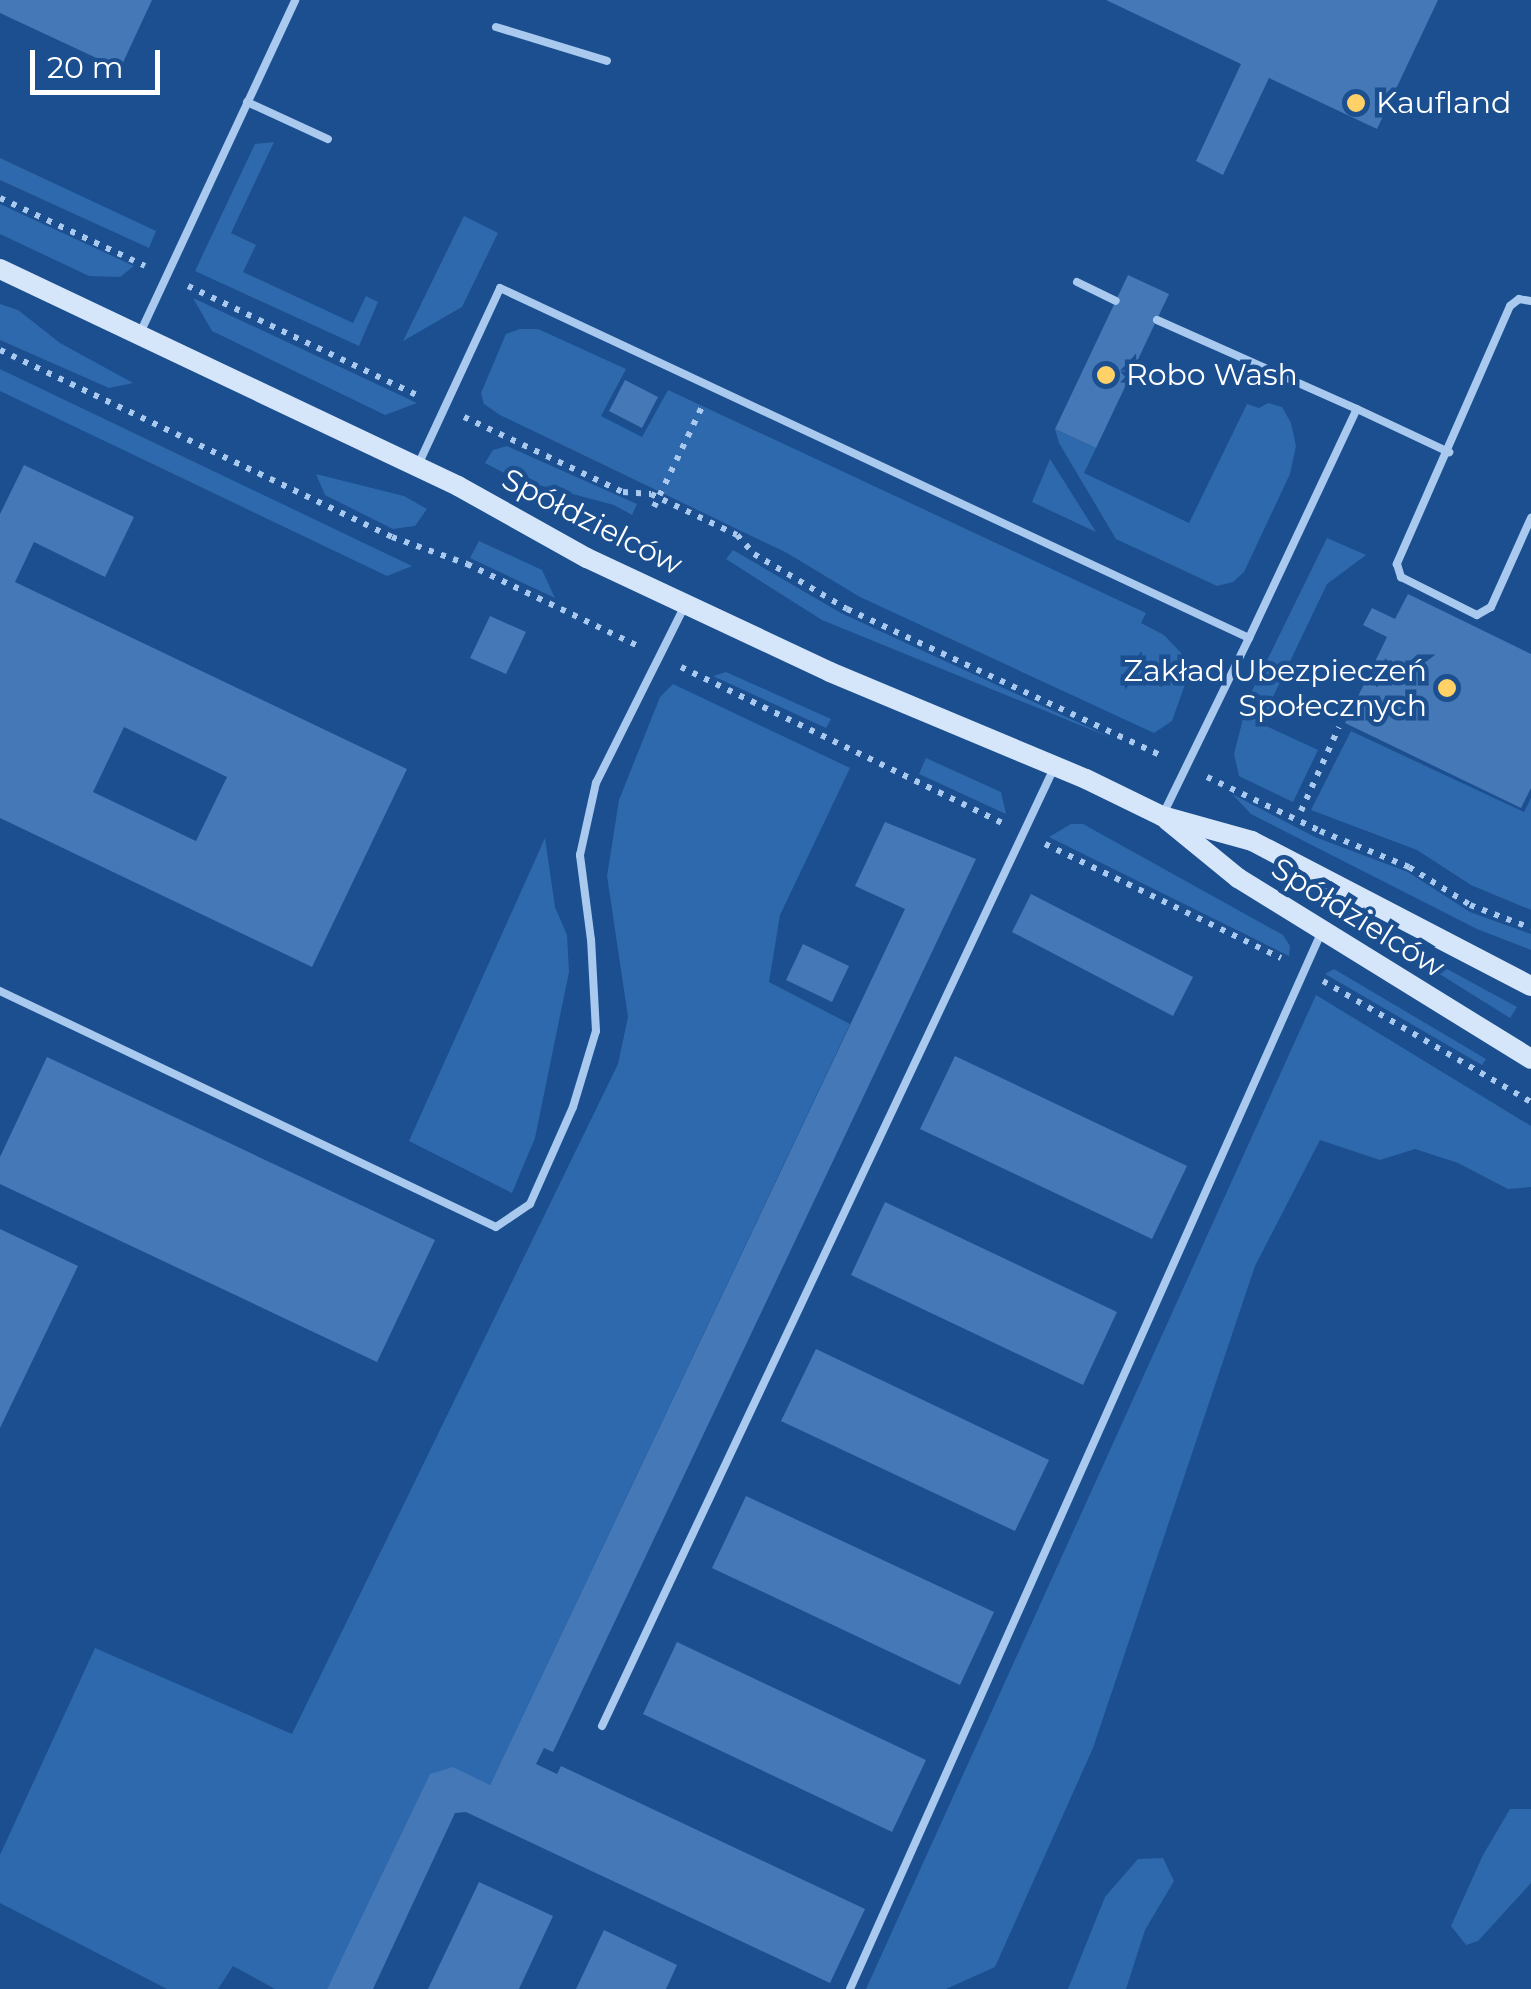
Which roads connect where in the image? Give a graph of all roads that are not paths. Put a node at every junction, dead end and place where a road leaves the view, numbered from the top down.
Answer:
1 (294, 0) edge
2 (496, 27) dead end
3 (607, 61) dead end
4 (248, 102) junction
5 (328, 139) dead end
6 (0, 270) edge
7 (1077, 282) dead end
8 (1116, 301) dead end
9 (1531, 301) edge
10 (1157, 320) dead end
11 (139, 335) junction
12 (1357, 409) junction
13 (1449, 452) junction
14 (417, 467) junction
15 (1531, 518) edge
16 (686, 603) junction
17 (1249, 638) junction
18 (1055, 766) junction
19 (1162, 816) junction
20 (1322, 931) junction
21 (1531, 986) edge
22 (0, 992) edge
23 (1531, 1059) edge
24 (602, 1726) dead end
25 (850, 1989) edge

1 - 4 lane
2 - 3 lane
4 - 5 lane
4 - 11 lane
6 - 11 street, Spółdzielców
7 - 8 lane
9 - 13 lane
10 - 12 lane
11 - 14 street, Spółdzielców
12 - 13 lane
12 - 17 lane
13 - 15 lane
14 - 16 street, Spółdzielców
14 - 17 lane
16 - 18 street, Spółdzielców
16 - 22 lane
17 - 19 lane
18 - 19 street, Spółdzielców
18 - 24 lane
19 - 20 street, Spółdzielców
19 - 21 street, Spółdzielców
20 - 23 street, Spółdzielców
20 - 25 lane

